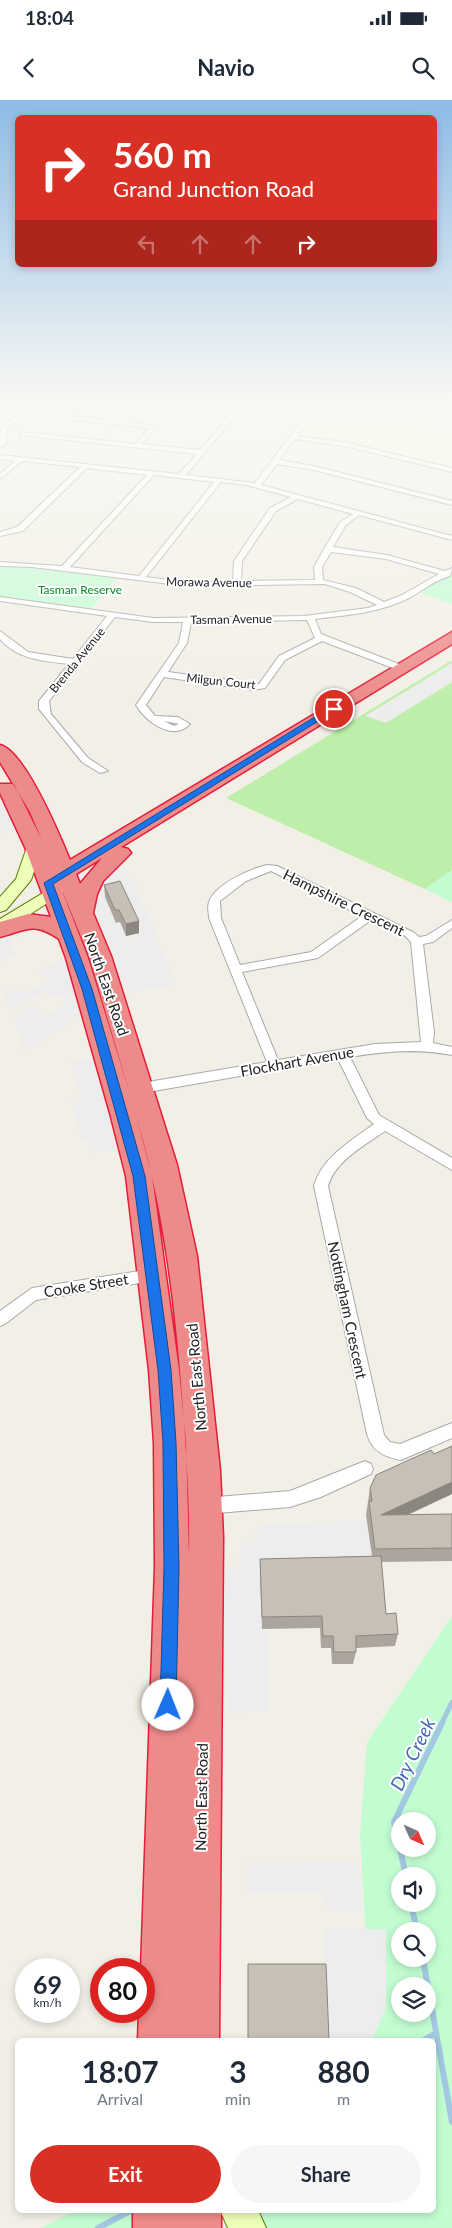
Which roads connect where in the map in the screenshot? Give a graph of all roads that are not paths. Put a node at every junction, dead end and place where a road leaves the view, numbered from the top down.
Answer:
1 (47, 503) edge
2 (124, 503) edge
3 (200, 503) edge
4 (285, 503) edge
5 (324, 503) edge
6 (358, 513) junction
7 (0, 534) edge
8 (452, 538) edge
9 (328, 549) junction
10 (0, 564) edge
11 (64, 569) junction
12 (450, 572) edge
13 (141, 578) junction
14 (319, 582) junction
15 (237, 583) junction
16 (6, 602) edge
17 (384, 605) junction
18 (113, 614) junction
19 (310, 618) junction
20 (186, 620) junction
21 (0, 634) edge
22 (452, 637) edge
23 (321, 638) junction
24 (452, 649) edge
25 (75, 662) junction
26 (407, 670) junction
27 (162, 674) junction
28 (156, 718) dead end
29 (0, 750) edge
30 (103, 771) dead end
31 (0, 777) edge
32 (48, 830) junction
33 (125, 842) junction
34 (34, 847) junction
35 (59, 883) junction
36 (0, 907) edge
37 (0, 912) edge
38 (82, 914) junction
39 (371, 916) junction
40 (452, 923) edge
41 (0, 926) edge
42 (0, 930) edge
43 (68, 935) junction
44 (417, 941) junction
45 (237, 969) junction
46 (427, 1046) junction
47 (452, 1051) edge
48 (342, 1053) junction
49 (274, 1065) junction
50 (112, 1076) junction
51 (142, 1088) junction
52 (123, 1113) junction
53 (383, 1125) junction
54 (452, 1165) edge
55 (152, 1274) junction
56 (0, 1320) edge
57 (452, 1430) edge
58 (365, 1469) dead end
59 (170, 1478) junction
60 (205, 1506) junction
61 (171, 1540) junction
62 (160, 2038) edge
63 (197, 2038) edge
64 (156, 2213) edge
65 (198, 2213) edge
66 (240, 2213) edge
67 (156, 2228) edge
68 (198, 2228) edge
69 (248, 2228) edge

1 - 7 street
2 - 11 street
3 - 13 street
4 - 15 street
5 - 6 street
6 - 8 street
6 - 9 street
9 - 12 street
9 - 14 street
10 - 11 street, Morawa Avenue
11 - 13 street, Morawa Avenue
12 - 17 street, Tasman Avenue
13 - 15 street, Morawa Avenue
14 - 15 street, Morawa Avenue
14 - 17 street, Morawa Avenue
16 - 18 street, Tasman Avenue
17 - 19 street, Tasman Avenue
18 - 20 street, Tasman Avenue
18 - 25 street, Brenda Avenue
19 - 20 street, Tasman Avenue
19 - 23 street
20 - 27 street
21 - 25 street
22 - 26 highway
23 - 26 street
23 - 27 street, Milgun Court
24 - 26 highway
25 - 30 street, Brenda Avenue
26 - 33 highway
27 - 28 street
29 - 32 highway, North East Road
31 - 34 highway, North East Road
32 - 33 highway
32 - 35 highway, North East Road
33 - 35 highway
33 - 38 highway
34 - 35 highway, North East Road
34 - 36 main road
35 - 37 main road
35 - 38 highway, North East Road
35 - 41 main road
35 - 43 highway, North East Road
38 - 51 highway, North East Road
39 - 44 street, Hampshire Crescent
39 - 45 street
39 - 45 street, Hampshire Crescent
40 - 44 street
42 - 43 highway
43 - 50 highway, North East Road
44 - 46 street
45 - 49 street, Hampshire Crescent
46 - 47 street, Flockhart Avenue
46 - 48 street, Flockhart Avenue
48 - 49 street, Flockhart Avenue
48 - 53 street
49 - 51 street, Flockhart Avenue
50 - 51 highway
50 - 52 highway, North East Road
51 - 52 highway
51 - 60 highway, North East Road
52 - 55 highway, North East Road
53 - 54 street
53 - 57 street, Nottingham Crescent
55 - 56 street, Cooke Street
55 - 59 highway, North East Road
58 - 60 street
59 - 60 highway
59 - 61 highway, North East Road
60 - 61 highway
60 - 63 highway, North East Road
61 - 62 highway, North East Road
64 - 67 highway
65 - 68 highway
66 - 69 main road

